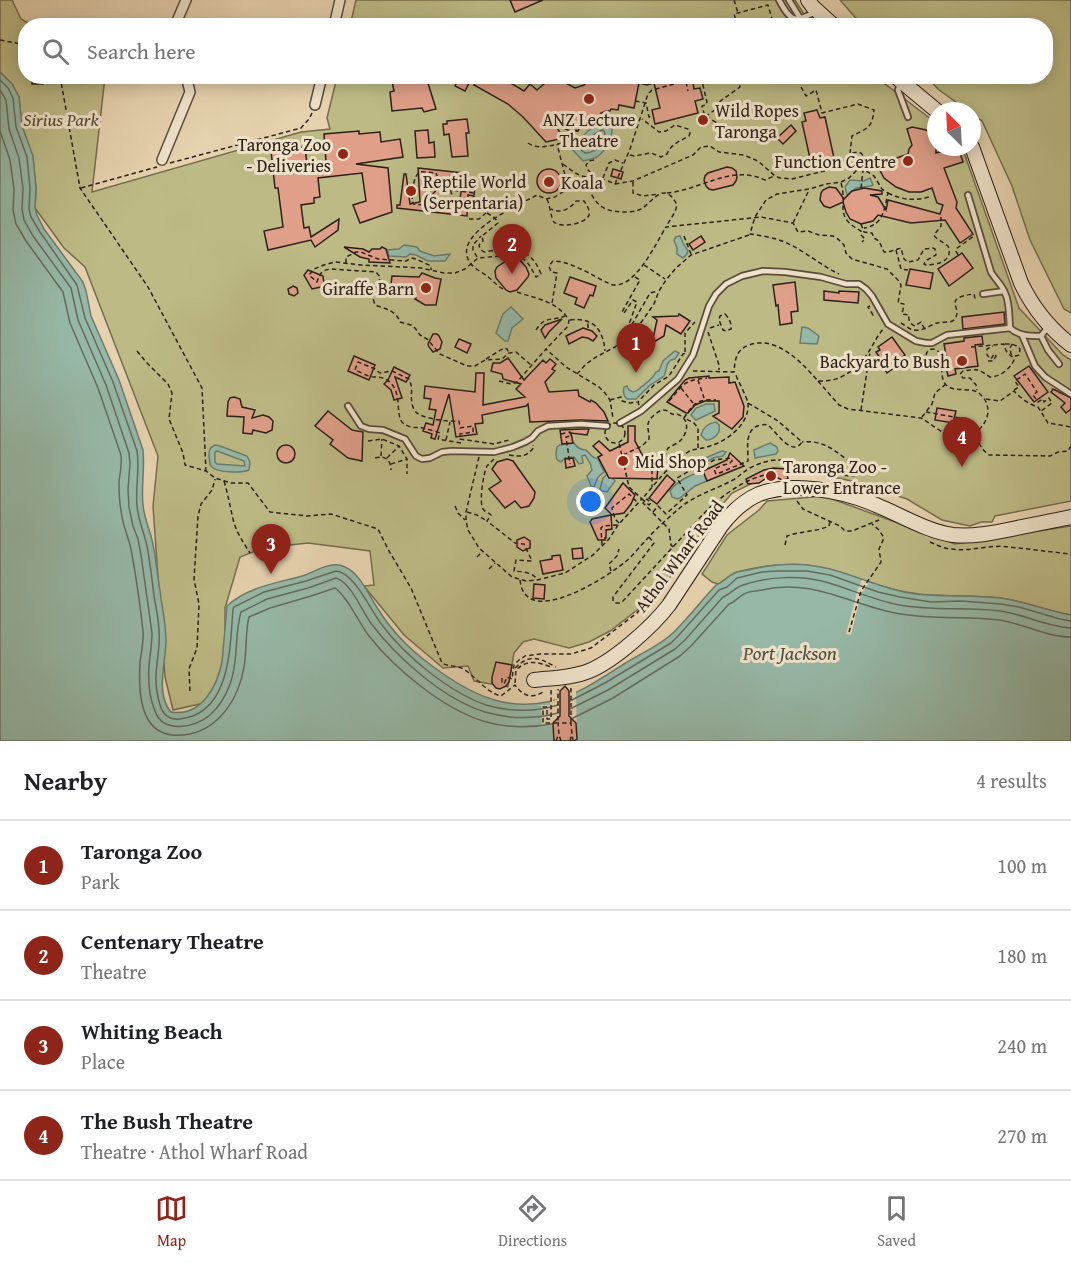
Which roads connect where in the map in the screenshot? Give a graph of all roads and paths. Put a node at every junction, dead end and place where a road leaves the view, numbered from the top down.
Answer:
1 (186, 0) edge
2 (340, 0) edge
3 (734, 0) edge
4 (766, 0) edge
5 (779, 0) edge
6 (789, 0) edge
7 (768, 5) junction
8 (813, 6) edge
9 (738, 13) junction
10 (178, 18) edge
11 (336, 18) edge
12 (735, 18) edge
13 (772, 18) edge
14 (792, 18) edge
15 (800, 18) joint
16 (826, 18) edge
17 (0, 40) edge
18 (18, 43) edge
19 (61, 84) edge
20 (188, 84) edge
21 (320, 84) edge
22 (675, 84) edge
23 (687, 84) edge
24 (703, 84) edge
25 (739, 84) edge
26 (898, 84) edge
27 (904, 84) edge
28 (801, 87) dead end
29 (688, 91) dead end
30 (635, 101) dead end
31 (645, 103) junction
32 (927, 103) edge
33 (315, 105) joint
34 (707, 115) junction
35 (653, 116) dead end
36 (908, 117) dead end
37 (641, 118) junction
38 (569, 130) dead end
39 (774, 132) dead end
40 (528, 143) dead end
41 (557, 144) junction
42 (628, 154) junction
43 (850, 154) junction
44 (975, 156) edge
45 (594, 160) dead end
46 (164, 162) joint
47 (624, 163) junction
48 (562, 164) junction
49 (860, 167) junction
50 (152, 169) dead end
51 (863, 169) junction
52 (775, 176) junction
53 (595, 177) junction
54 (603, 179) junction
55 (596, 180) junction
56 (633, 181) junction
57 (841, 182) junction
58 (567, 183) junction
59 (615, 184) junction
60 (449, 186) junction
61 (587, 186) junction
62 (80, 188) junction
63 (861, 188) dead end
64 (809, 189) junction
65 (459, 191) junction
66 (888, 193) junction
67 (659, 194) junction
68 (666, 194) junction
69 (968, 195) dead end
70 (929, 197) dead end
71 (546, 199) junction
72 (473, 201) junction
73 (551, 209) junction
74 (487, 213) junction
75 (754, 217) junction
76 (941, 217) dead end
77 (495, 218) junction
78 (468, 219) dead end
79 (793, 223) junction
80 (861, 224) dead end
81 (872, 226) junction
82 (666, 227) junction
83 (863, 228) junction
84 (872, 232) junction
85 (750, 234) junction
86 (482, 236) junction
87 (684, 236) dead end
88 (975, 236) dead end
89 (862, 242) dead end
90 (896, 249) junction
91 (691, 255) junction
92 (958, 255) dead end
93 (500, 256) junction
94 (478, 258) junction
95 (505, 261) dead end
96 (346, 263) junction
97 (471, 264) junction
98 (643, 264) junction
99 (908, 270) dead end
100 (431, 271) junction
101 (634, 276) junction
102 (666, 279) junction
103 (846, 284) junction
104 (503, 289) dead end
105 (517, 291) dead end
106 (659, 291) junction
107 (1004, 291) junction
108 (983, 294) dead end
109 (975, 299) dead end
110 (552, 303) junction
111 (566, 316) junction
112 (705, 319) junction
113 (569, 320) junction
114 (588, 322) junction
115 (888, 324) junction
116 (721, 325) junction
117 (706, 327) dead end
118 (588, 328) dead end
119 (924, 328) junction
120 (1010, 328) junction
121 (536, 330) dead end
122 (913, 330) dead end
123 (1045, 331) junction
124 (708, 333) dead end
125 (1022, 335) junction
126 (1004, 344) junction
127 (1012, 344) dead end
128 (993, 345) junction
129 (1071, 345) edge
130 (972, 347) dead end
131 (546, 349) junction
132 (870, 350) junction
133 (137, 351) dead end
134 (945, 351) dead end
135 (606, 352) junction
136 (940, 352) junction
137 (509, 353) junction
138 (684, 353) junction
139 (693, 355) junction
140 (485, 360) junction
141 (939, 360) junction
142 (988, 361) dead end
143 (1059, 364) dead end
144 (531, 365) junction
145 (690, 371) dead end
146 (719, 371) junction
147 (734, 372) junction
148 (577, 374) junction
149 (707, 378) dead end
150 (698, 379) junction
151 (499, 381) dead end
152 (818, 381) junction
153 (946, 384) junction
154 (681, 388) junction
155 (977, 391) junction
156 (1014, 391) junction
157 (1071, 394) edge
158 (704, 399) junction
159 (985, 399) junction
160 (609, 400) junction
161 (716, 400) dead end
162 (669, 401) dead end
163 (638, 402) junction
164 (748, 403) junction
165 (694, 404) junction
166 (348, 406) dead end
167 (641, 411) junction
168 (861, 411) junction
169 (1041, 411) junction
170 (926, 412) junction
171 (684, 417) junction
172 (921, 418) junction
173 (202, 420) junction
174 (208, 420) dead end
175 (450, 422) junction
176 (614, 422) dead end
177 (620, 423) joint
178 (608, 426) dead end
179 (1071, 428) edge
180 (561, 434) dead end
181 (974, 434) junction
182 (531, 438) junction
183 (382, 439) junction
184 (368, 441) dead end
185 (446, 441) junction
186 (609, 441) dead end
187 (525, 442) junction
188 (802, 442) junction
189 (619, 443) junction
190 (464, 444) dead end
191 (399, 446) junction
192 (1071, 446) edge
193 (698, 449) junction
194 (481, 451) junction
195 (506, 454) dead end
196 (622, 455) junction
197 (381, 456) junction
198 (375, 458) dead end
199 (496, 458) dead end
200 (387, 459) junction
201 (407, 459) junction
202 (391, 464) junction
203 (570, 464) dead end
204 (729, 464) junction
205 (731, 468) junction
206 (391, 470) dead end
207 (206, 471) junction
208 (407, 474) dead end
209 (770, 474) dead end
210 (215, 478) junction
211 (224, 481) junction
212 (652, 488) junction
213 (642, 499) junction
214 (638, 503) junction
215 (455, 506) dead end
216 (466, 512) junction
217 (653, 512) junction
218 (1071, 517) edge
219 (465, 521) junction
220 (487, 521) junction
221 (830, 521) dead end
222 (619, 524) junction
223 (664, 524) junction
224 (872, 524) dead end
225 (649, 537) junction
226 (785, 545) dead end
227 (602, 546) junction
228 (674, 547) junction
229 (619, 549) dead end
230 (483, 551) junction
231 (250, 553) dead end
232 (667, 554) junction
233 (477, 557) dead end
234 (581, 559) dead end
235 (495, 562) junction
236 (581, 564) junction
237 (489, 568) dead end
238 (611, 572) junction
239 (520, 579) junction
240 (537, 580) junction
241 (849, 632) dead end
242 (514, 668) junction
243 (502, 678) dead end
244 (534, 680) dead end
245 (570, 684) dead end
246 (515, 685) junction
247 (551, 686) dead end
248 (558, 688) dead end
249 (551, 690) dead end
250 (190, 691) dead end
251 (558, 723) junction
252 (571, 723) junction
253 (559, 735) junction
254 (572, 735) junction
255 (556, 740) edge
256 (561, 740) edge
257 (569, 740) edge
258 (573, 740) edge

1 - 10 street
2 - 11 street
3 - 9 path
4 - 7 path
5 - 14 lane
6 - 15 lane
7 - 9 path
7 - 13 path
8 - 15 lane
8 - 16 main road
9 - 12 path
17 - 18 path
19 - 62 path
20 - 46 street
21 - 33 street
22 - 31 path
23 - 29 path
24 - 34 path
25 - 34 path
26 - 36 lane
27 - 32 main road
28 - 43 path
30 - 31 path
31 - 35 path
31 - 37 path
33 - 46 path
34 - 39 path
37 - 42 path
37 - 42 path
38 - 41 path
40 - 41 path
41 - 48 path
42 - 47 path
43 - 49 path
43 - 52 path
44 - 123 main road
45 - 53 path
47 - 54 path
47 - 59 path
48 - 53 path
48 - 58 path
49 - 51 path
49 - 57 path
50 - 62 path
51 - 63 path
51 - 66 path
52 - 56 path
52 - 68 path
53 - 55 path
54 - 55 path
54 - 59 path
55 - 61 path
56 - 59 path
56 - 67 path
57 - 64 path
57 - 89 path
58 - 61 path
58 - 71 path
60 - 65 path
60 - 65 path
60 - 72 path
61 - 67 path
62 - 173 path
64 - 75 path
64 - 79 path
65 - 72 path
66 - 70 path
66 - 81 path
67 - 68 path
68 - 82 path
69 - 107 lane
71 - 73 path
71 - 77 path
72 - 74 path
73 - 73 path
74 - 77 path
74 - 78 path
75 - 79 path
75 - 82 path
75 - 85 path
76 - 90 path
77 - 86 path
77 - 97 path
79 - 119 path
80 - 83 path
81 - 83 path
81 - 84 path
82 - 98 path
83 - 84 path
84 - 90 path
85 - 91 path
85 - 103 path
86 - 93 path
86 - 94 path
87 - 91 path
88 - 92 path
90 - 99 path
91 - 102 path
93 - 94 path
93 - 95 path
94 - 97 path
96 - 100 path
96 - 100 path
96 - 140 path
97 - 100 path
97 - 104 path
98 - 101 path
98 - 102 path
101 - 106 path
101 - 110 path
102 - 106 path
103 - 112 lane
103 - 115 lane
105 - 110 path
106 - 135 path
107 - 108 lane
107 - 120 lane
109 - 119 path
110 - 111 path
111 - 113 path
111 - 121 path
112 - 138 path
112 - 139 lane
113 - 114 path
113 - 131 path
114 - 118 path
114 - 135 path
115 - 120 lane
115 - 132 path
116 - 116 path
116 - 117 path
119 - 122 path
120 - 125 lane
123 - 125 lane
123 - 129 main road
123 - 143 lane
124 - 146 path
125 - 157 lane
126 - 127 path
126 - 128 path
126 - 155 path
128 - 130 path
128 - 142 path
131 - 144 path
131 - 148 path
132 - 152 path
132 - 168 path
133 - 207 path
134 - 136 path
135 - 148 path
136 - 141 path
136 - 141 path
137 - 140 path
137 - 140 path
137 - 144 path
138 - 139 path
138 - 163 path
139 - 167 lane
141 - 153 path
144 - 151 path
145 - 146 path
146 - 147 path
147 - 152 path
147 - 164 path
148 - 160 path
149 - 150 path
150 - 154 path
150 - 158 path
152 - 168 path
153 - 155 path
153 - 170 path
154 - 162 path
154 - 165 path
155 - 159 path
156 - 159 path
156 - 169 path
156 - 169 path
158 - 161 path
158 - 165 path
159 - 181 path
160 - 163 path
160 - 176 path
163 - 167 path
164 - 188 path
164 - 193 path
165 - 171 path
166 - 194 lane
167 - 177 lane
168 - 172 path
169 - 179 path
170 - 172 path
170 - 181 path
171 - 193 path
171 - 196 path
171 - 212 path
172 - 181 path
173 - 174 path
173 - 207 path
175 - 185 path
175 - 185 path
175 - 187 path
177 - 189 path
178 - 182 lane
180 - 203 path
181 - 192 path
182 - 187 lane
182 - 195 path
183 - 184 path
183 - 191 path
183 - 197 path
185 - 190 path
186 - 189 path
187 - 194 lane
188 - 205 path
188 - 223 path
189 - 196 path
191 - 200 path
191 - 201 path
193 - 212 path
194 - 216 path
196 - 213 path
197 - 198 path
197 - 200 path
199 - 220 path
200 - 202 path
201 - 202 path
201 - 208 path
202 - 206 path
204 - 205 path
204 - 205 path
204 - 217 path
207 - 210 path
209 - 228 path
210 - 211 path
210 - 250 path
211 - 231 path
211 - 246 path
212 - 213 path
213 - 214 path
213 - 217 path
214 - 222 path
214 - 222 path
215 - 219 path
216 - 219 path
216 - 220 path
217 - 223 path
218 - 244 main road, Athol Wharf Road
219 - 230 path
220 - 240 path
221 - 226 path
222 - 227 path
222 - 227 path
223 - 225 path
223 - 228 path
224 - 241 path
225 - 232 path
225 - 238 path
227 - 236 path
228 - 232 path
229 - 238 path
230 - 233 path
230 - 235 path
232 - 242 path
234 - 236 path
235 - 237 path
235 - 239 path
236 - 240 path
238 - 239 path
239 - 240 path
242 - 243 path
242 - 246 path
245 - 252 path
246 - 247 path
248 - 251 path
249 - 251 path
251 - 252 path
251 - 253 path
252 - 254 path
253 - 255 path
253 - 256 path
254 - 257 path
254 - 258 path

